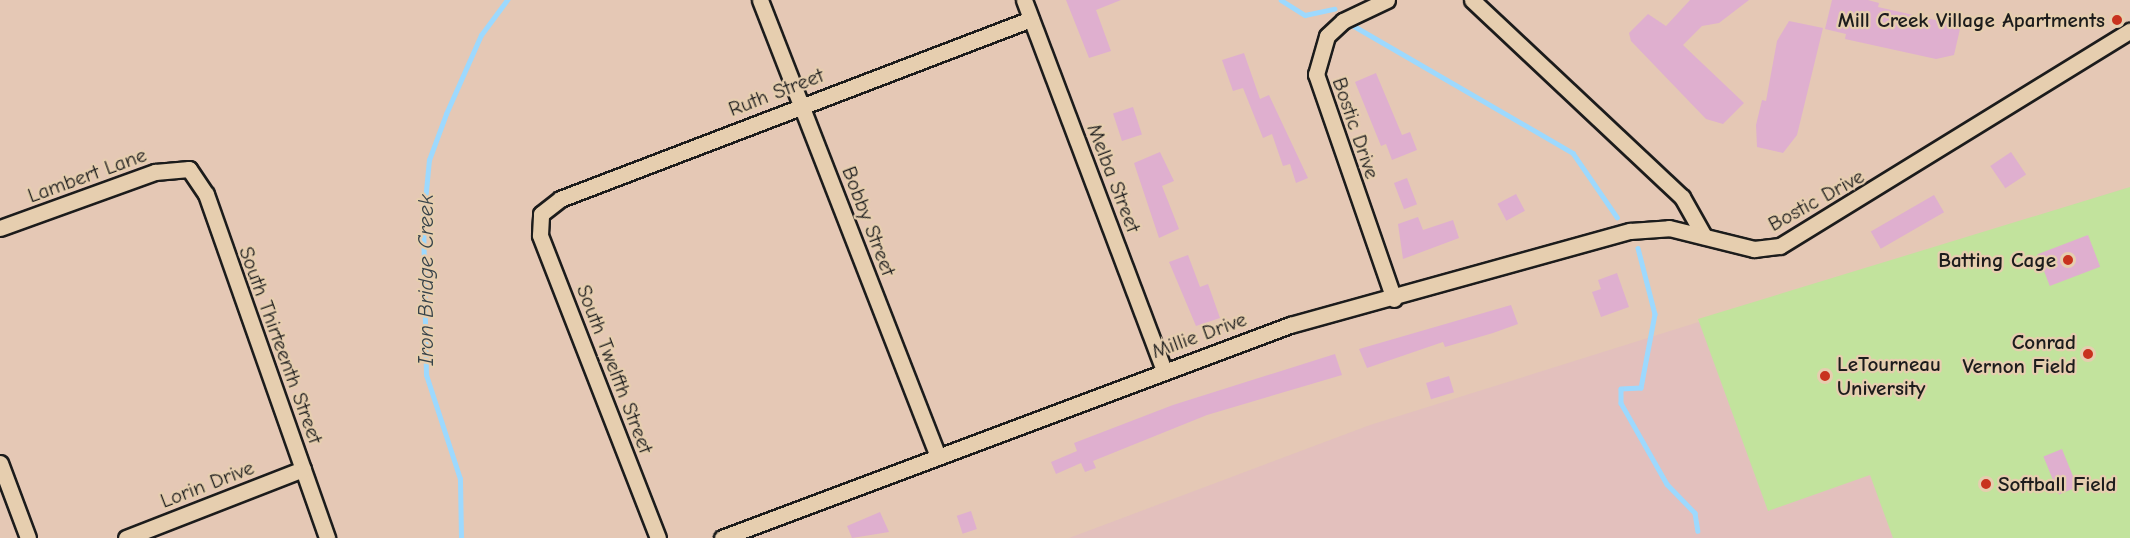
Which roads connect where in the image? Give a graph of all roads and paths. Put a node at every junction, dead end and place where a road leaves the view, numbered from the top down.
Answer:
1 (760, 0) edge
2 (1024, 0) edge
3 (1387, 0) edge
4 (1472, 0) edge
5 (1031, 19) junction
6 (2130, 31) edge
7 (801, 105) junction
8 (189, 169) joint
9 (541, 214) joint
10 (0, 228) edge
11 (1704, 236) junction
12 (1394, 299) junction
13 (1164, 370) junction
14 (938, 457) junction
15 (0, 463) edge
16 (303, 469) junction
17 (28, 538) edge
18 (126, 538) edge
19 (327, 538) edge
20 (658, 538) edge
21 (722, 538) edge

1 - 7 street, Bobby Street
2 - 5 street, Melba Street
3 - 12 street, Bostic Drive
4 - 11 street
5 - 7 street, Ruth Street
5 - 13 street, Melba Street
6 - 11 street, Bostic Drive
7 - 9 street, Ruth Street
7 - 14 street, Bobby Street
8 - 10 street, Lambert Lane
8 - 16 street, South Thirteenth Street
9 - 20 street, South Twelfth Street
11 - 12 street, Millie Drive
12 - 13 street, Millie Drive
13 - 14 street, Millie Drive
14 - 21 street, Millie Drive
15 - 17 street
16 - 18 street, Lorin Drive
16 - 19 street, South Thirteenth Street

